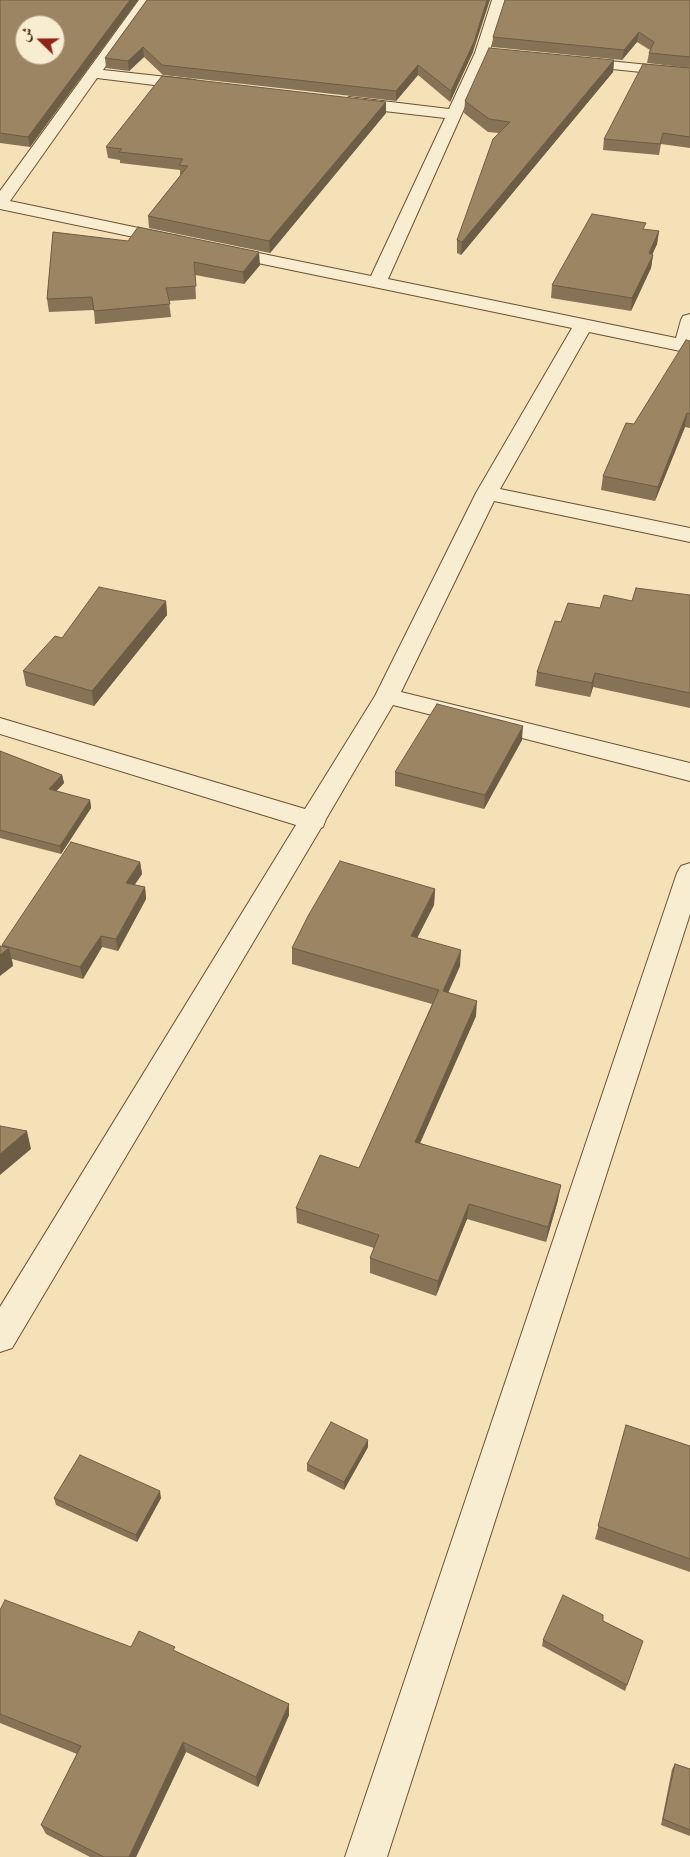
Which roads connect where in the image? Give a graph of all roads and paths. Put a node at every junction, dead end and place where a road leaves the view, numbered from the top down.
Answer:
1 (146, 0) edge
2 (499, 0) edge
3 (482, 53) junction
4 (502, 55) edge
5 (561, 61) edge
6 (92, 73) junction
7 (690, 73) edge
8 (209, 86) edge
9 (336, 101) edge
10 (453, 114) junction
11 (0, 204) edge
12 (378, 283) junction
13 (690, 320) edge
14 (583, 325) junction
15 (687, 346) edge
16 (487, 493) junction
17 (690, 535) edge
18 (387, 696) junction
19 (0, 726) edge
20 (690, 772) edge
21 (314, 821) junction
22 (690, 873) edge
23 (0, 1338) edge
24 (366, 1857) edge

1 - 6 street
2 - 3 street
3 - 4 street
3 - 10 street
5 - 7 street
6 - 8 street
6 - 11 street
9 - 10 street
10 - 12 street
11 - 12 street
12 - 14 street
13 - 15 street
14 - 15 street
14 - 16 street
16 - 17 street
16 - 18 street
18 - 20 street
18 - 21 street
19 - 21 street
21 - 23 street
22 - 24 street

